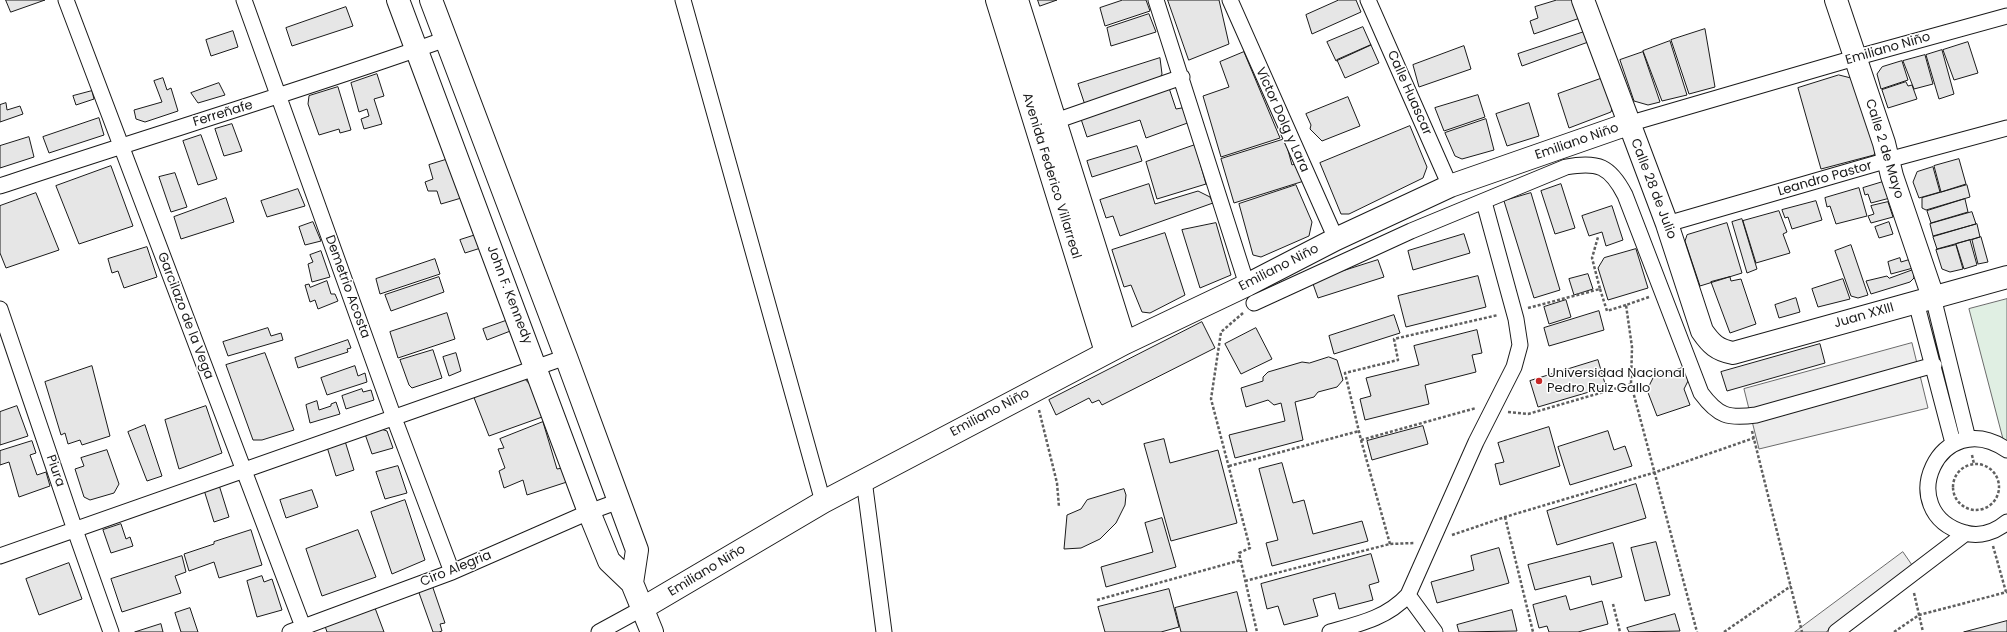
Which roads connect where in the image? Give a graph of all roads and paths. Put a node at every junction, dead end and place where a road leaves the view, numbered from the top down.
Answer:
1 (66, 0) edge
2 (244, 0) edge
3 (398, 0) edge
4 (431, 0) edge
5 (683, 0) edge
6 (997, 0) edge
7 (1017, 0) edge
8 (1156, 0) edge
9 (1230, 0) edge
10 (1368, 0) edge
11 (1583, 0) edge
12 (1836, 0) edge
13 (2007, 16) edge
14 (446, 39) junction
15 (416, 50) junction
16 (1855, 58) junction
17 (1182, 77) junction
18 (279, 97) junction
19 (1046, 124) junction
20 (1628, 124) junction
21 (2007, 128) edge
22 (120, 146) junction
23 (1888, 160) junction
24 (0, 186) edge
25 (1450, 186) junction
26 (1484, 202) junction
27 (1667, 224) junction
28 (1598, 237) dead end
29 (1336, 239) junction
30 (2007, 277) edge
31 (1600, 289) junction
32 (1662, 292) junction
33 (1250, 294) junction
34 (1925, 299) junction
35 (1626, 305) junction
36 (0, 309) edge
37 (1513, 312) junction
38 (1115, 347) junction
39 (1721, 350) joint
40 (566, 357) junction
41 (1934, 366) junction
42 (536, 368) junction
43 (1631, 384) junction
44 (1039, 410) dead end
45 (1493, 410) junction
46 (1749, 416) junction
47 (394, 418) junction
48 (1359, 431) junction
49 (1754, 438) junction
50 (1968, 439) junction
51 (1361, 440) junction
52 (1953, 443) junction
53 (2007, 450) edge
54 (1229, 466) junction
55 (243, 471) junction
56 (1656, 472) junction
57 (864, 480) junction
58 (619, 500) junction
59 (823, 502) junction
60 (1059, 507) dead end
61 (1983, 509) junction
62 (589, 512) junction
63 (1506, 517) junction
64 (2007, 522) edge
65 (75, 530) junction
66 (1990, 532) junction
67 (1966, 533) junction
68 (1430, 542) junction
69 (1390, 544) junction
70 (0, 556) edge
71 (1241, 560) junction
72 (1918, 568) junction
73 (452, 572) junction
74 (1246, 581) junction
75 (632, 583) junction
76 (1791, 586) junction
77 (2006, 592) edge
78 (1408, 595) junction
79 (1097, 600) dead end
80 (1613, 604) dead end
81 (643, 608) junction
82 (1919, 615) junction
83 (299, 630) edge
84 (882, 631) edge
85 (112, 632) edge
86 (599, 632) edge
87 (652, 632) edge
88 (1258, 632) edge
89 (1330, 632) edge
90 (1435, 632) edge
91 (1533, 632) edge
92 (1620, 632) edge
93 (1697, 632) edge
94 (1724, 632) edge
95 (1802, 632) edge
96 (1836, 632) edge
97 (1894, 632) edge
98 (1923, 632) edge

1 - 22 street, Garcilazo de la Vega
2 - 18 street, Demetrio Acosta
3 - 15 street, John F. Kennedy
4 - 14 street
5 - 59 street
6 - 19 street, Avenida Federico Villarreal
7 - 19 street, Avenida Federico Villarreal
8 - 17 street
9 - 29 street, Víctor Dolg y Lara
10 - 25 street, Calle Huascar
11 - 20 street, Calle 28 de Julio
12 - 16 street, Calle 2 de Mayo
13 - 16 street, Emiliano Niño
14 - 15 street, Ferreñafe
14 - 40 street
15 - 18 street, Ferreñafe
15 - 42 street, John F. Kennedy
16 - 20 street, Emiliano Niño
16 - 23 street, Calle 2 de Mayo
17 - 19 street
17 - 33 street
18 - 22 street, Ferreñafe
18 - 47 street, Demetrio Acosta
19 - 38 street, Avenida Federico Villarreal
20 - 25 street, Emiliano Niño
20 - 27 street, Calle 28 de Julio
21 - 23 street, Leandro Pastor
22 - 24 street, Ferreñafe
22 - 55 street, Garcilazo de la Vega
23 - 27 street, Leandro Pastor
23 - 34 street, Calle 2 de Mayo
25 - 29 street, Emiliano Niño
26 - 32 street
26 - 33 street
26 - 37 street
27 - 39 street, Calle 28 de Julio
28 - 31 path
29 - 33 street, Emiliano Niño
30 - 34 street, Juan XXIII
31 - 35 path
31 - 37 path
32 - 35 path
32 - 46 street
33 - 38 street, Emiliano Niño
33 - 54 path
34 - 39 street, Juan XXIII
34 - 41 street
34 - 50 street
35 - 43 path
36 - 65 street, Piura
37 - 45 street
37 - 48 path
38 - 57 street, Emiliano Niño
40 - 42 street
40 - 58 street
41 - 46 street
41 - 52 street
42 - 47 street
42 - 62 street, John F. Kennedy
43 - 45 path
43 - 56 path
44 - 60 path
45 - 51 path
45 - 68 street
46 - 49 path
47 - 55 street
47 - 73 street, Demetrio Acosta
48 - 51 path
48 - 54 path
49 - 56 path
49 - 76 path
50 - 52 street
50 - 53 street
51 - 69 path
52 - 67 street
54 - 71 path
55 - 65 street
55 - 83 street, Garcilazo de la Vega
56 - 63 path
56 - 93 path
57 - 59 street, Emiliano Niño
57 - 84 street
58 - 62 street, Ciro Alegria
58 - 75 street
59 - 81 street, Emiliano Niño
61 - 61 path
61 - 66 path
62 - 73 street, Ciro Alegria
62 - 75 street, John F. Kennedy
63 - 68 path
63 - 91 path
64 - 66 street
65 - 70 street
65 - 85 street, Piura
66 - 67 street
66 - 77 path
67 - 72 street
68 - 69 path
68 - 78 street
69 - 74 path
71 - 74 path
71 - 79 path
72 - 82 path
72 - 96 street
73 - 83 street, Ciro Alegria
74 - 88 path
75 - 81 street, John F. Kennedy
76 - 94 path
76 - 95 path
77 - 82 path
78 - 89 street
78 - 90 street
80 - 92 path
81 - 86 street, Emiliano Niño
81 - 87 street, John F. Kennedy
82 - 97 path
82 - 98 path

